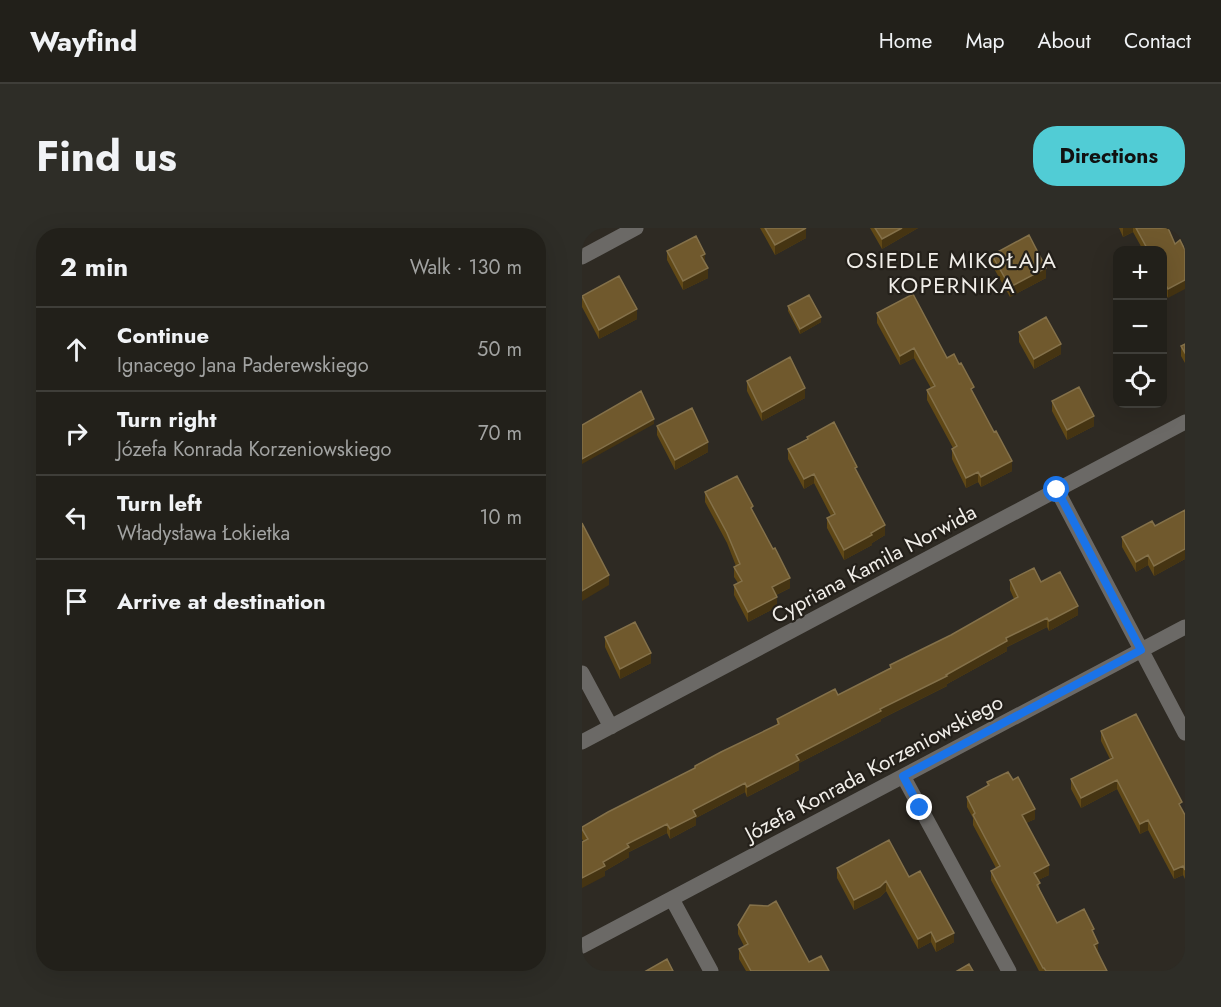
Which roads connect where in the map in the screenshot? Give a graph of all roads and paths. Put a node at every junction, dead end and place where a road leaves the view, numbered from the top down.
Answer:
1 (636, 228) edge
2 (582, 257) edge
3 (1185, 422) edge
4 (1057, 490) junction
5 (1185, 627) edge
6 (1141, 650) junction
7 (582, 673) edge
8 (611, 727) junction
9 (1185, 733) edge
10 (582, 742) edge
11 (903, 776) junction
12 (672, 899) junction
13 (582, 946) edge
14 (711, 971) edge
15 (1010, 971) edge

1 - 2 street
3 - 4 street, Cypriana Kamila Norwida
4 - 6 street
4 - 8 street, Cypriana Kamila Norwida
5 - 6 street, Józefa Konrada Korzeniowskiego
6 - 9 street
6 - 11 street, Józefa Konrada Korzeniowskiego
7 - 8 street
8 - 10 street, Cypriana Kamila Norwida
11 - 12 street, Józefa Konrada Korzeniowskiego
11 - 15 street
12 - 13 street, Józefa Konrada Korzeniowskiego
12 - 14 street

